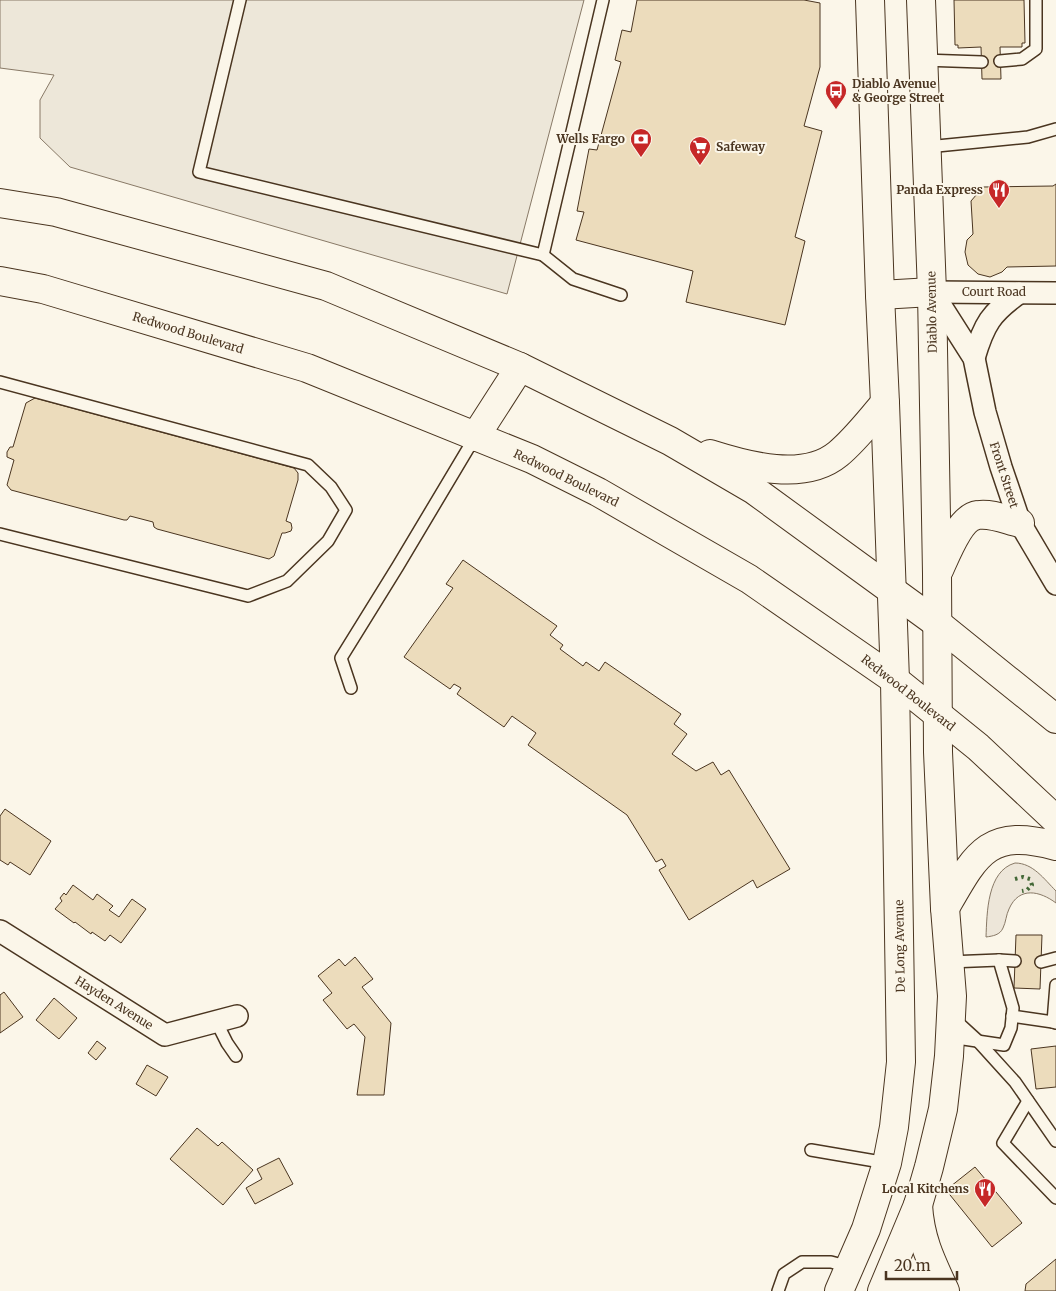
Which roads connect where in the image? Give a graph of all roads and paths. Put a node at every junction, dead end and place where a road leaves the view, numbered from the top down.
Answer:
1 (240, 0) edge
2 (603, 0) edge
3 (870, 0) edge
4 (1036, 0) edge
5 (919, 4) edge
6 (923, 60) junction
7 (1000, 61) dead end
8 (982, 62) dead end
9 (1056, 129) edge
10 (926, 147) junction
11 (0, 203) edge
12 (543, 255) junction
13 (0, 282) edge
14 (932, 292) junction
15 (1019, 293) junction
16 (1056, 293) edge
17 (621, 295) dead end
18 (880, 295) junction
19 (974, 358) junction
20 (520, 367) junction
21 (0, 382) edge
22 (885, 403) junction
23 (475, 437) junction
24 (670, 441) junction
25 (1020, 523) junction
26 (0, 534) edge
27 (937, 574) junction
28 (1056, 584) edge
29 (892, 591) junction
30 (938, 624) junction
31 (895, 680) junction
32 (351, 688) dead end
33 (938, 714) junction
34 (1056, 719) edge
35 (1056, 820) edge
36 (1056, 846) edge
37 (945, 908) junction
38 (0, 931) edge
39 (1056, 958) edge
40 (999, 960) junction
41 (1015, 961) dead end
42 (949, 962) junction
43 (1041, 962) dead end
44 (1056, 985) edge
45 (236, 1016) dead end
46 (1012, 1016) junction
47 (216, 1021) junction
48 (1055, 1022) edge
49 (951, 1026) junction
50 (978, 1041) junction
51 (236, 1056) dead end
52 (1028, 1102) junction
53 (1056, 1141) edge
54 (811, 1150) dead end
55 (887, 1163) junction
56 (1056, 1198) edge
57 (918, 1205) junction
58 (850, 1267) junction
59 (887, 1288) edge
60 (778, 1291) edge
61 (838, 1291) edge
62 (935, 1291) edge
63 (945, 1291) edge

1 - 12 lane
2 - 12 lane
3 - 18 main road
4 - 7 lane
5 - 6 main road, Diablo Avenue
6 - 8 lane
6 - 10 main road, Diablo Avenue
9 - 10 lane
10 - 14 main road, Diablo Avenue
11 - 20 main road
12 - 17 lane
13 - 23 main road, Redwood Boulevard
14 - 15 street, Court Road
14 - 18 main road
14 - 19 street, Front Street
14 - 27 main road, Diablo Avenue
15 - 16 street, Court Road
15 - 19 street, Front Street
18 - 22 main road
19 - 25 street, Front Street
20 - 23 main road
20 - 24 main road
21 - 26 lane
22 - 24 main road
22 - 29 main road
23 - 31 main road, Redwood Boulevard
23 - 32 lane
24 - 29 main road
25 - 27 main road
25 - 28 street, Front Street
27 - 30 main road, Diablo Avenue
29 - 30 main road
29 - 31 main road, De Long Avenue
30 - 33 main road
30 - 34 main road
31 - 33 main road, Redwood Boulevard
31 - 55 main road, De Long Avenue
33 - 35 main road, Redwood Boulevard
33 - 37 main road
36 - 37 main road
37 - 42 main road
38 - 47 street, Hayden Avenue
39 - 43 lane
40 - 41 lane
40 - 42 lane
40 - 46 lane
42 - 49 main road
44 - 48 lane
45 - 47 street, Hayden Avenue
46 - 48 lane
46 - 50 lane
47 - 51 lane
49 - 50 lane
49 - 50 lane
49 - 57 main road
50 - 52 lane
52 - 53 lane
52 - 56 lane
54 - 55 lane
55 - 58 main road, De Long Avenue
57 - 59 main road
57 - 63 main road
58 - 59 main road
58 - 60 lane
58 - 61 main road, De Long Avenue
59 - 62 street

